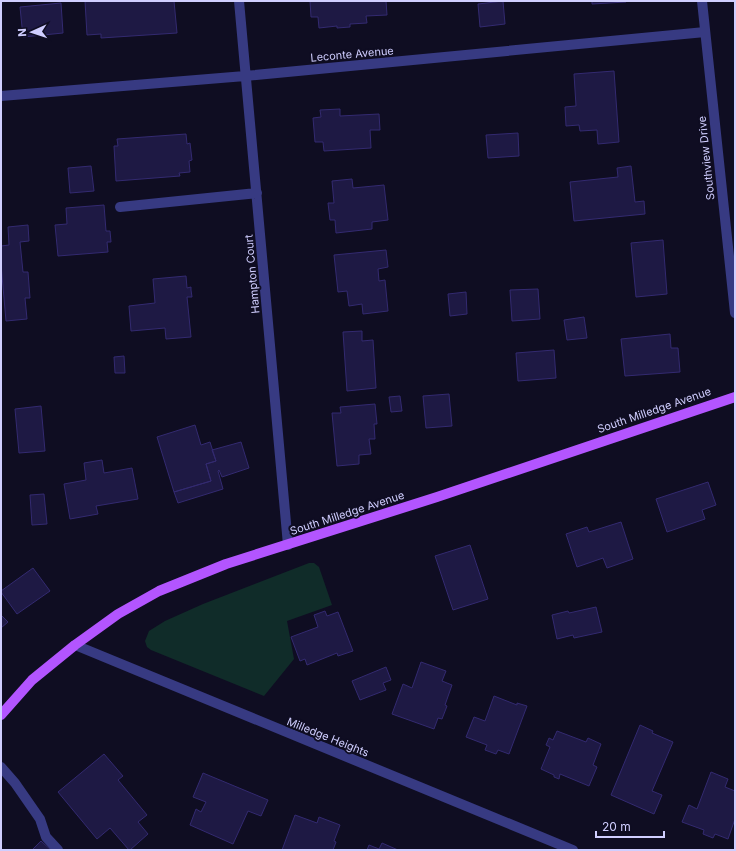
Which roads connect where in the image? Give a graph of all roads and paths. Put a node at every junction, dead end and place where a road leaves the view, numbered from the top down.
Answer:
1 (239, 1) edge
2 (702, 1) edge
3 (705, 32) junction
4 (246, 76) junction
5 (1, 96) edge
6 (257, 193) junction
7 (120, 207) dead end
8 (735, 313) edge
9 (735, 397) edge
10 (288, 545) junction
11 (75, 645) junction
12 (1, 715) edge
13 (1, 767) edge
14 (58, 850) edge
15 (573, 850) edge

1 - 4 street, Hampton Court
2 - 3 street, Southview Drive
3 - 4 street, Leconte Avenue
3 - 8 street, Southview Drive
4 - 5 street, Leconte Avenue
4 - 6 street, Hampton Court
6 - 7 street
6 - 10 street, Hampton Court
9 - 10 main road, South Milledge Avenue
10 - 11 main road, South Milledge Avenue
11 - 12 main road, South Milledge Avenue
11 - 15 street, Milledge Heights
13 - 14 street

